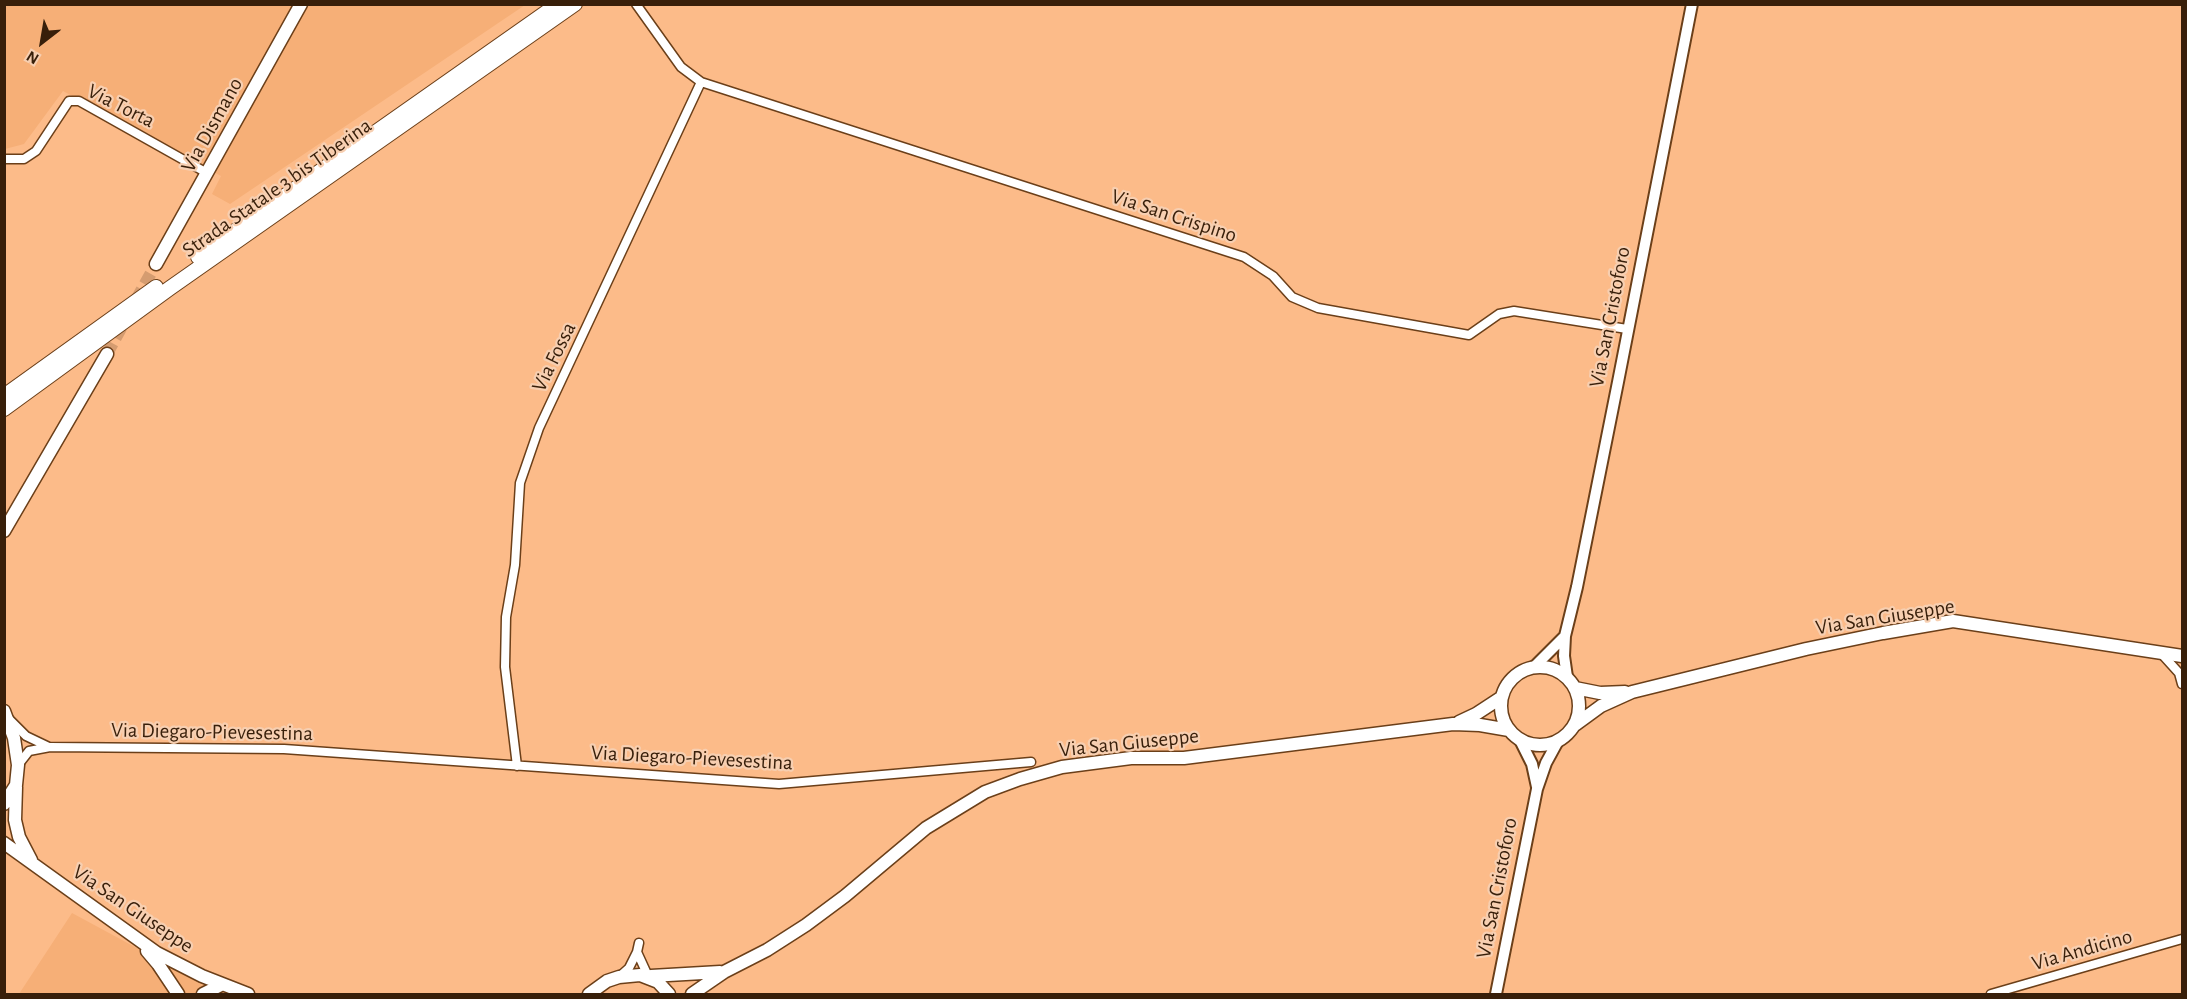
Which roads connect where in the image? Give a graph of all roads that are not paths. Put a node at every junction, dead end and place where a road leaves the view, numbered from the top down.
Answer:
1 (301, 4) edge
2 (558, 4) edge
3 (575, 4) edge
4 (636, 4) edge
5 (1692, 4) edge
6 (701, 82) junction
7 (4, 159) edge
8 (207, 173) junction
9 (156, 264) tunnel mouth
10 (1627, 328) junction
11 (106, 354) tunnel mouth
12 (4, 396) edge
13 (4, 409) edge
14 (4, 531) edge
15 (1565, 636) junction
16 (2159, 652) junction
17 (2182, 656) edge
18 (1534, 667) junction
19 (1567, 677) junction
20 (2182, 680) edge
21 (1575, 688) junction
22 (1632, 692) junction
23 (1502, 697) junction
24 (7, 714) edge
25 (1453, 724) junction
26 (1575, 726) junction
27 (1509, 730) junction
28 (1520, 740) junction
29 (1558, 741) junction
30 (50, 747) junction
31 (1030, 762) dead end
32 (18, 765) junction
33 (518, 766) junction
34 (16, 785) junction
35 (1537, 789) junction
36 (4, 804) edge
37 (4, 843) edge
38 (33, 863) junction
39 (134, 936) junction
40 (2182, 939) edge
41 (724, 972) junction
42 (648, 976) junction
43 (619, 977) junction
44 (223, 990) edge
45 (589, 993) edge
46 (178, 994) edge
47 (203, 994) edge
48 (248, 994) edge
49 (669, 994) edge
50 (692, 994) edge
51 (1496, 994) edge
52 (1991, 994) edge

1 - 8 main road, Via Dismano
2 - 12 highway, Strada Statale 3 bis Tiberina
3 - 13 highway, Strada Statale 3 bis Tiberina
4 - 6 street
5 - 10 street, Via San Cristoforo
6 - 10 street, Via San Crispino
6 - 33 street, Via Fossa
7 - 8 street, Via Torta
8 - 9 main road, Via Dismano
10 - 15 street, Via San Cristoforo
11 - 14 main road
15 - 18 street
15 - 19 street, Via San Cristoforo
16 - 17 main road, Via San Giuseppe
16 - 20 street
16 - 22 main road, Via San Giuseppe
18 - 19 main road
18 - 23 main road
19 - 21 main road
21 - 22 main road, Via San Giuseppe
21 - 26 main road
22 - 26 main road, Via San Giuseppe
23 - 25 main road, Via San Giuseppe
23 - 27 main road
24 - 30 street, Via Diegaro-Pievesestina
24 - 32 main road, Via San Giuseppe
25 - 27 main road, Via San Giuseppe
25 - 41 main road, Via San Giuseppe
26 - 29 main road
27 - 28 main road
28 - 29 main road
28 - 35 street, Via San Cristoforo
29 - 35 street, Via San Cristoforo
30 - 32 street, Via Diegaro-Pievesestina
30 - 33 street, Via Diegaro-Pievesestina
31 - 33 street, Via Diegaro-Pievesestina
32 - 34 main road, Via San Giuseppe
34 - 36 main road
34 - 38 main road, Via San Giuseppe
35 - 51 street, Via San Cristoforo
37 - 38 main road, Via San Giuseppe
38 - 39 main road, Via San Giuseppe
39 - 44 main road, Via San Giuseppe
39 - 46 main road
40 - 52 street, Via Andicino
41 - 42 main road, Via San Giuseppe
41 - 50 main road, Via San Giuseppe
42 - 43 main road, Via San Giuseppe
42 - 43 street
42 - 49 main road
43 - 45 main road
44 - 47 main road
44 - 48 main road, Via San Giuseppe

